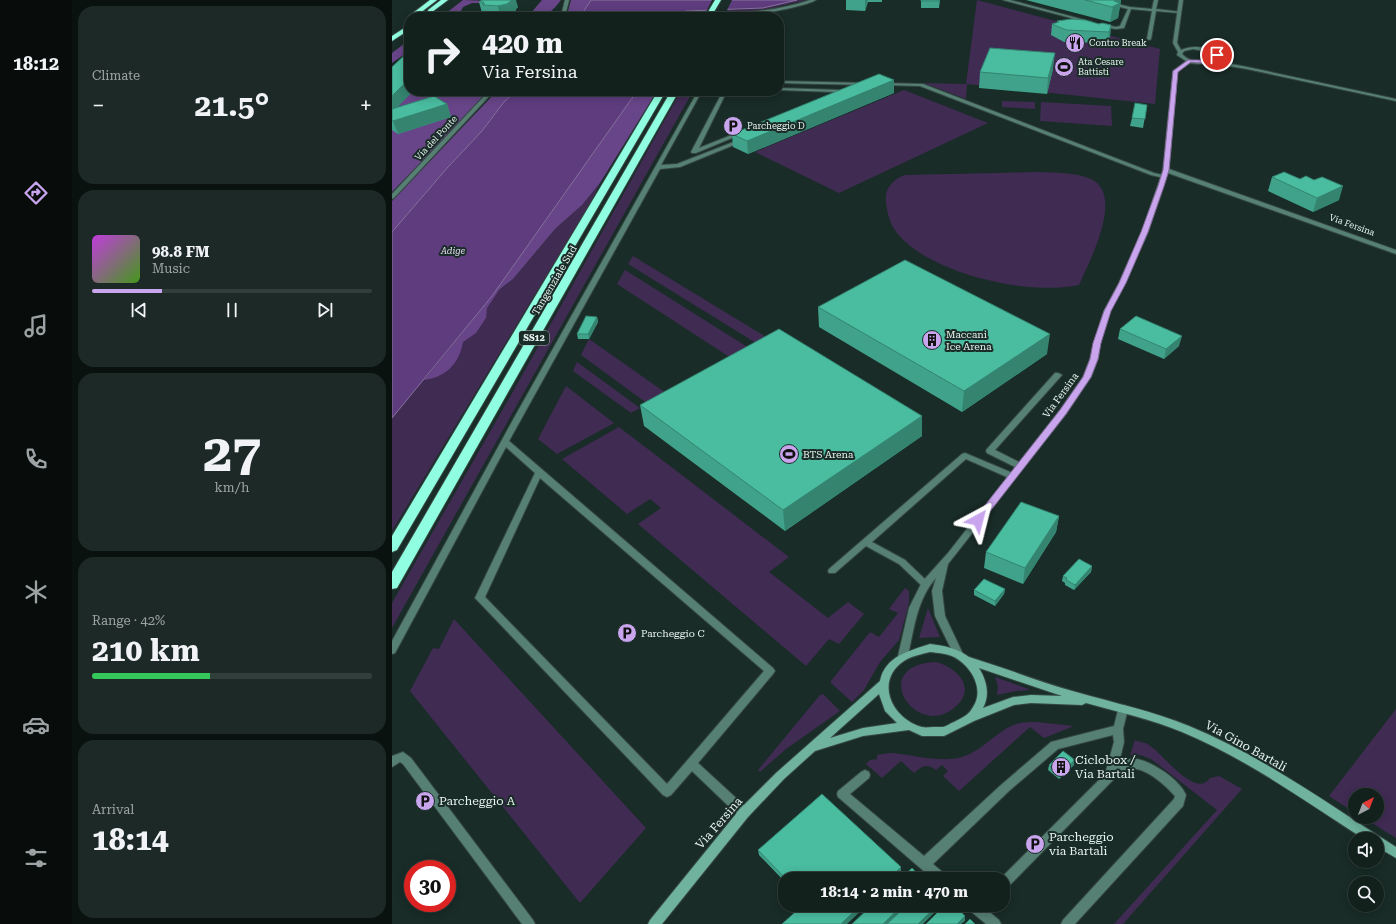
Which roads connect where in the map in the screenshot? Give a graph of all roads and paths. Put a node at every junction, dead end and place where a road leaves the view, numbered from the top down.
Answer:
1 (434, 0) edge
2 (445, 0) edge
3 (567, 0) edge
4 (718, 0) edge
5 (814, 0) edge
6 (1005, 0) edge
7 (1114, 0) edge
8 (1156, 0) edge
9 (1181, 0) edge
10 (723, 6) dead end
11 (1130, 8) junction
12 (1155, 10) junction
13 (418, 12) edge
14 (429, 12) edge
15 (564, 12) edge
16 (711, 12) edge
17 (720, 12) edge
18 (760, 12) edge
19 (1179, 12) junction
20 (404, 22) edge
21 (392, 30) edge
22 (404, 31) edge
23 (1176, 38) junction
24 (392, 39) edge
25 (1149, 39) dead end
26 (1199, 48) junction
27 (1180, 52) junction
28 (1217, 55) junction
29 (1189, 61) junction
30 (1210, 62) junction
31 (1247, 68) junction
32 (784, 82) edge
33 (799, 82) junction
34 (881, 84) edge
35 (784, 89) edge
36 (797, 90) junction
37 (867, 90) edge
38 (487, 96) edge
39 (659, 96) edge
40 (672, 96) edge
41 (697, 96) edge
42 (722, 96) edge
43 (829, 96) edge
44 (1396, 100) edge
45 (749, 129) edge
46 (750, 137) edge
47 (658, 167) junction
48 (1165, 173) junction
49 (392, 197) edge
50 (1396, 252) edge
51 (1058, 375) dead end
52 (505, 442) junction
53 (1020, 466) junction
54 (539, 472) junction
55 (1012, 476) junction
56 (865, 542) junction
57 (392, 547) edge
58 (944, 563) junction
59 (832, 571) dead end
60 (392, 584) edge
61 (925, 584) junction
62 (392, 650) edge
63 (958, 654) junction
64 (903, 656) junction
65 (969, 661) junction
66 (883, 684) junction
67 (1094, 701) junction
68 (1123, 709) junction
69 (972, 717) junction
70 (908, 726) junction
71 (1118, 730) junction
72 (813, 748) junction
73 (392, 762) edge
74 (691, 763) junction
75 (865, 775) dead end
76 (1110, 776) junction
77 (744, 814) junction
78 (1363, 832) edge
79 (1384, 845) edge
80 (1396, 853) edge
81 (924, 864) junction
82 (934, 872) edge
83 (1010, 877) edge
84 (982, 912) edge
85 (529, 924) edge
86 (654, 924) edge
87 (995, 924) edge
88 (1067, 924) edge

1 - 13 highway
2 - 14 highway
3 - 15 street
4 - 16 highway
5 - 18 street
6 - 11 street
7 - 11 street
8 - 12 street
9 - 19 street
10 - 17 highway
11 - 12 street
12 - 19 street
12 - 25 street
19 - 23 street
20 - 21 highway
22 - 24 highway
23 - 26 street
23 - 27 street
26 - 27 street
26 - 28 street
27 - 29 street
28 - 30 street
28 - 31 street
29 - 30 street
29 - 48 street, Via Fersina
30 - 31 street
31 - 44 street
32 - 33 street
33 - 36 street
33 - 37 street
34 - 48 street
35 - 36 street
36 - 43 street
38 - 49 street, Via del Ponte
39 - 57 highway, Tangenziale Sud / SS12
40 - 60 highway, Tangenziale Sud / SS12
41 - 47 street
42 - 45 street
46 - 47 street
47 - 52 street
48 - 50 street, Via Fersina
48 - 53 street, Via Fersina
51 - 53 street
52 - 54 street
52 - 62 street
53 - 55 street, Via Fersina
54 - 74 street
54 - 74 street
55 - 56 street
55 - 58 street, Via Fersina
56 - 59 street
56 - 61 street
58 - 61 street, Via Fersina
58 - 63 street, Via Fersina
61 - 64 street, Via Fersina
63 - 64 street
63 - 65 street
64 - 66 street
65 - 67 street, Via Gino Bartali
65 - 69 street
66 - 70 street
66 - 72 street, Via Fersina
67 - 68 street, Via Gino Bartali
67 - 69 street, Via Gino Bartali
68 - 71 street
68 - 78 street, Via Gino Bartali
69 - 70 street
70 - 72 street, Via Fersina
71 - 76 street
71 - 81 street
72 - 77 street, Via Fersina
73 - 85 street
74 - 77 street
75 - 81 street
76 - 83 street
76 - 88 street
77 - 86 street, Via Fersina
79 - 80 street
81 - 82 street
84 - 87 street

